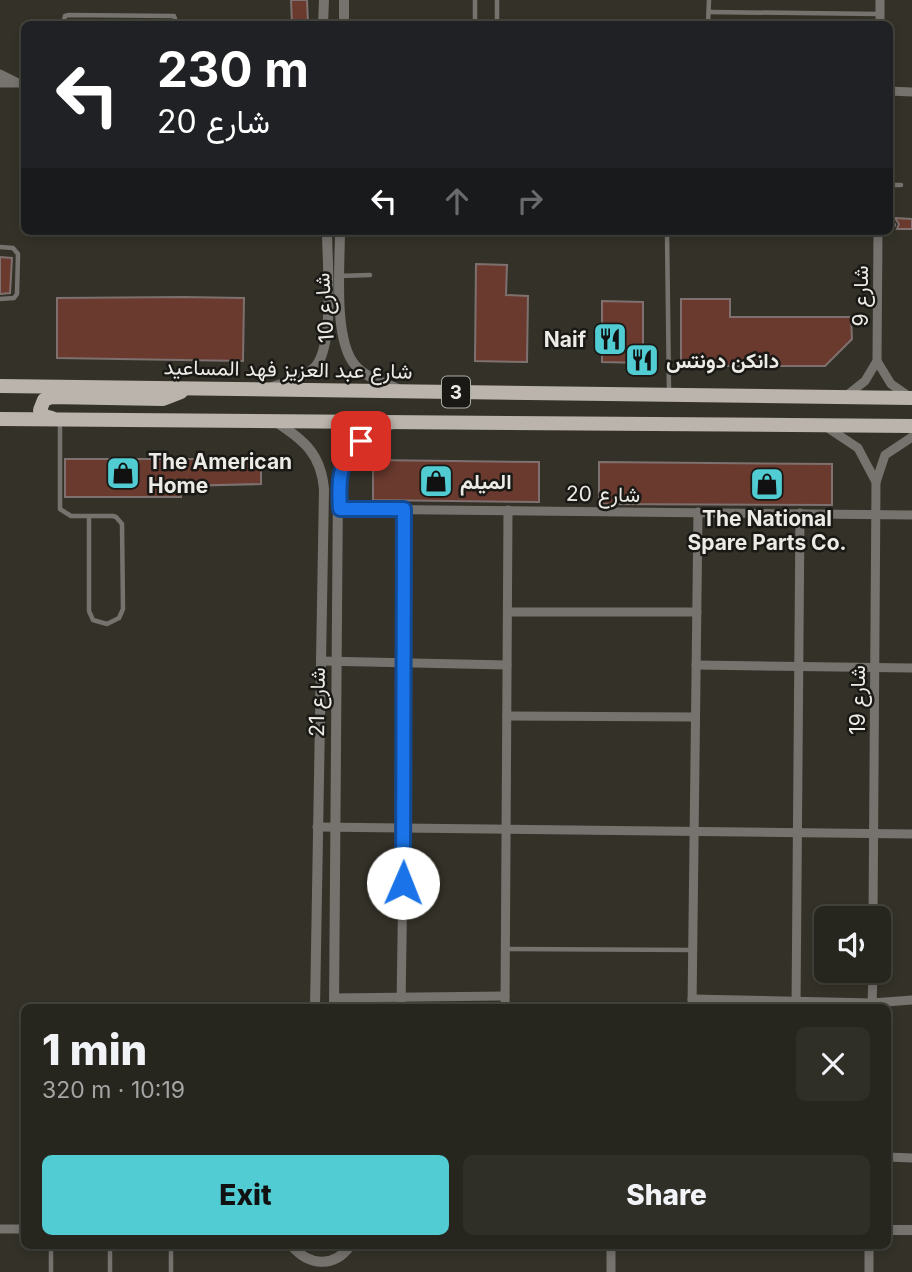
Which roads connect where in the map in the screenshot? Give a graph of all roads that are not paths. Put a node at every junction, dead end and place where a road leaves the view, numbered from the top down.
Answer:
1 (324, 0) edge
2 (344, 0) edge
3 (475, 0) edge
4 (497, 0) edge
5 (709, 0) edge
6 (880, 0) edge
7 (709, 12) junction
8 (880, 14) junction
9 (65, 21) edge
10 (176, 21) edge
11 (323, 21) edge
12 (344, 21) edge
13 (475, 21) edge
14 (498, 21) edge
15 (708, 21) edge
16 (880, 21) edge
17 (0, 74) edge
18 (0, 83) edge
19 (21, 83) edge
20 (893, 91) edge
21 (912, 92) edge
22 (893, 185) edge
23 (901, 185) dead end
24 (327, 235) edge
25 (340, 235) edge
26 (667, 235) edge
27 (878, 235) edge
28 (0, 247) edge
29 (370, 275) dead end
30 (327, 276) junction
31 (340, 276) junction
32 (0, 299) edge
33 (877, 361) junction
34 (0, 386) edge
35 (189, 388) junction
36 (271, 388) junction
37 (404, 391) junction
38 (668, 395) junction
39 (844, 398) junction
40 (912, 398) edge
41 (0, 419) edge
42 (56, 419) junction
43 (276, 422) junction
44 (393, 423) junction
45 (823, 426) junction
46 (912, 426) edge
47 (912, 437) edge
48 (876, 482) junction
49 (340, 509) junction
50 (404, 509) junction
51 (508, 510) junction
52 (698, 512) junction
53 (800, 513) junction
54 (876, 514) junction
55 (912, 514) edge
56 (89, 516) junction
57 (508, 612) junction
58 (697, 612) junction
59 (321, 662) junction
60 (337, 663) junction
61 (507, 664) junction
62 (696, 664) junction
63 (406, 665) junction
64 (799, 666) junction
65 (875, 667) junction
66 (912, 668) edge
67 (507, 716) junction
68 (695, 717) junction
69 (317, 827) junction
70 (335, 827) junction
71 (404, 827) junction
72 (508, 828) junction
73 (695, 831) junction
74 (799, 832) junction
75 (875, 833) junction
76 (912, 834) edge
77 (873, 906) edge
78 (506, 949) junction
79 (693, 950) junction
80 (873, 983) edge
81 (401, 995) junction
82 (505, 996) junction
83 (912, 1000) edge
84 (334, 1003) edge
85 (692, 1003) edge
86 (315, 1004) edge
87 (401, 1004) edge
88 (505, 1004) edge
89 (744, 1004) edge
90 (796, 1004) edge
91 (872, 1004) edge
92 (885, 1004) edge
93 (891, 1157) edge
94 (912, 1158) edge
95 (0, 1229) edge
96 (21, 1229) edge
97 (891, 1230) edge
98 (912, 1230) edge
99 (51, 1249) edge
100 (110, 1249) edge
101 (171, 1249) edge
102 (295, 1249) edge
103 (347, 1249) edge
104 (611, 1249) edge
105 (869, 1249) edge
106 (340, 1257) junction
107 (305, 1258) junction
108 (51, 1272) edge
109 (110, 1272) edge
110 (171, 1272) edge
111 (312, 1272) edge
112 (335, 1272) edge
113 (611, 1272) edge
114 (869, 1272) edge

1 - 11 street
2 - 12 street
3 - 13 lane
4 - 14 lane
5 - 7 lane
6 - 8 street
7 - 8 lane
7 - 15 lane
8 - 16 street
9 - 10 lane
17 - 19 street
18 - 19 street
20 - 21 street
22 - 23 lane
24 - 30 street, شارع 10
25 - 31 street, شارع 10
26 - 38 lane
27 - 33 street, شارع 9
28 - 32 lane
29 - 31 lane
30 - 31 lane
30 - 36 street, شارع 10
31 - 37 street, شارع 10
33 - 39 street
33 - 40 street
34 - 35 main road, شارع عبد العزيز فهد المساعيد / 3
35 - 36 main road, شارع عبد العزيز فهد المساعيد / 3
35 - 42 main road
36 - 37 main road, شارع عبد العزيز فهد المساعيد / 3
37 - 38 main road, شارع عبد العزيز فهد المساعيد / 3
38 - 39 main road, شارع عبد العزيز فهد المساعيد / 3
39 - 40 main road, شارع عبد العزيز فهد المساعيد / 3
41 - 42 main road, 3
42 - 43 main road, 3
42 - 56 lane
43 - 44 main road, 3
43 - 59 street, شارع 21
44 - 45 main road, 3
44 - 49 street, شارع 21
45 - 46 main road, 3
45 - 48 street, شارع 19
47 - 48 street, شارع 19
48 - 54 street, شارع 19
49 - 50 street, شارع 20
49 - 60 street, شارع 21
50 - 51 street, شارع 20
50 - 63 street
51 - 52 street, شارع 20
51 - 57 street
52 - 53 street, شارع 20
52 - 58 street
53 - 54 street, شارع 20
53 - 64 street
54 - 55 street, شارع 20
54 - 65 street, شارع 19
56 - 56 lane
57 - 58 street
57 - 61 street
58 - 62 street
59 - 60 street
59 - 69 street, شارع 21
60 - 63 street
60 - 70 street, شارع 21
61 - 63 street
61 - 67 street
62 - 64 street
62 - 68 street
63 - 71 street
64 - 65 street
64 - 74 street
65 - 66 street
65 - 75 street, شارع 19
67 - 68 street
67 - 72 street
68 - 73 street
69 - 70 street
69 - 86 street, شارع 21
70 - 71 street
70 - 84 street, شارع 21
71 - 72 street
71 - 81 street
72 - 73 street
72 - 78 street
73 - 74 street
73 - 79 street
74 - 75 street
74 - 90 street
75 - 76 street
75 - 77 street, شارع 19
78 - 79 lane
78 - 82 street
79 - 85 street
80 - 91 street
81 - 82 street
81 - 84 street
81 - 87 street
82 - 88 street
83 - 92 street
85 - 89 street
93 - 94 street
95 - 96 street
97 - 98 street
99 - 108 lane
100 - 109 lane
101 - 110 lane
102 - 107 street
103 - 106 street
104 - 113 street
105 - 114 street
106 - 107 street
106 - 112 street
107 - 111 street

